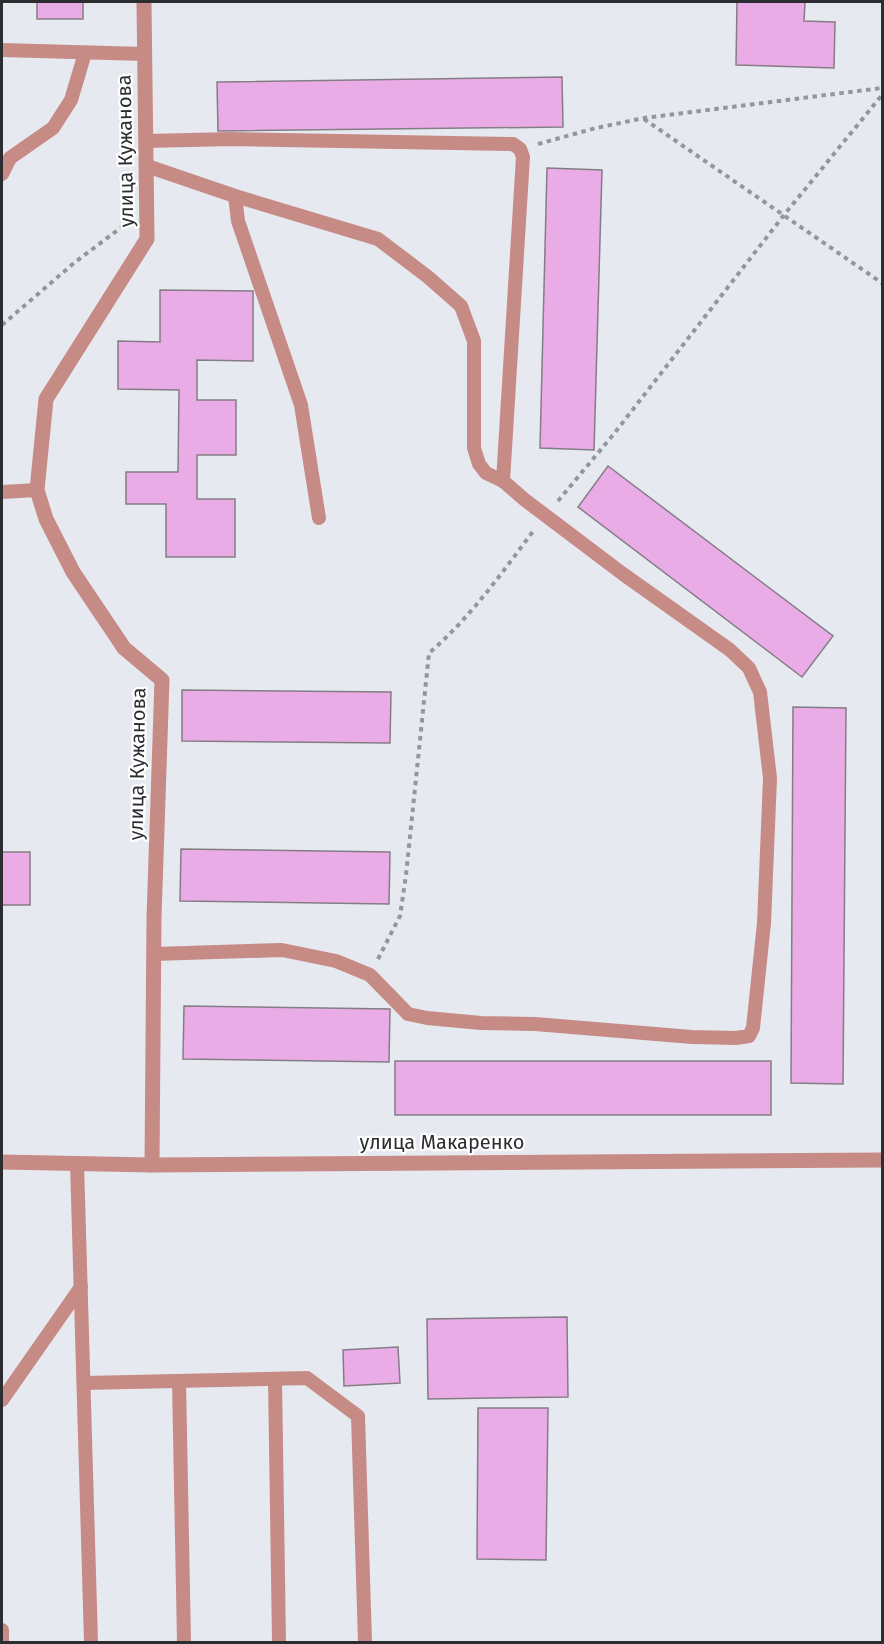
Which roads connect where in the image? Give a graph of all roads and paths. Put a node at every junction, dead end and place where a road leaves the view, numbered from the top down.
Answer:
1 (144, 2) edge
2 (2, 50) edge
3 (85, 52) junction
4 (145, 54) junction
5 (882, 88) edge
6 (882, 95) edge
7 (644, 118) junction
8 (146, 141) junction
9 (520, 149) junction
10 (147, 166) junction
11 (2, 174) edge
12 (235, 196) junction
13 (146, 207) junction
14 (784, 215) junction
15 (882, 283) edge
16 (2, 325) edge
17 (503, 481) junction
18 (37, 490) junction
19 (2, 492) edge
20 (545, 515) junction
21 (320, 518) dead end
22 (154, 954) junction
23 (370, 975) junction
24 (882, 1160) edge
25 (2, 1162) edge
26 (77, 1164) junction
27 (152, 1165) junction
28 (81, 1287) junction
29 (274, 1379) junction
30 (179, 1381) junction
31 (84, 1383) junction
32 (2, 1400) edge
33 (2, 1630) edge
34 (2, 1642) edge
35 (91, 1642) edge
36 (184, 1642) edge
37 (279, 1642) edge
38 (365, 1642) edge

1 - 4 street, улица Кужанова
2 - 3 lane
3 - 4 lane
3 - 11 lane
4 - 8 street, улица Кужанова
5 - 7 path
6 - 14 path
7 - 9 path
7 - 14 path
8 - 9 lane
8 - 10 street, улица Кужанова
9 - 17 lane
10 - 12 lane
10 - 13 street, улица Кужанова
12 - 17 lane
12 - 21 lane
13 - 16 path
13 - 18 street, улица Кужанова
14 - 15 path
14 - 20 path
17 - 20 lane
18 - 19 lane
18 - 22 street, улица Кужанова
20 - 23 path
20 - 23 lane
22 - 23 lane
22 - 27 street, улица Кужанова
24 - 27 street, улица Макаренко
25 - 26 street, улица Макаренко
26 - 27 street, улица Макаренко
26 - 28 lane
28 - 31 lane
28 - 32 lane
29 - 30 lane
29 - 37 lane
29 - 38 lane
30 - 31 lane
30 - 36 lane
31 - 35 lane
33 - 34 lane

